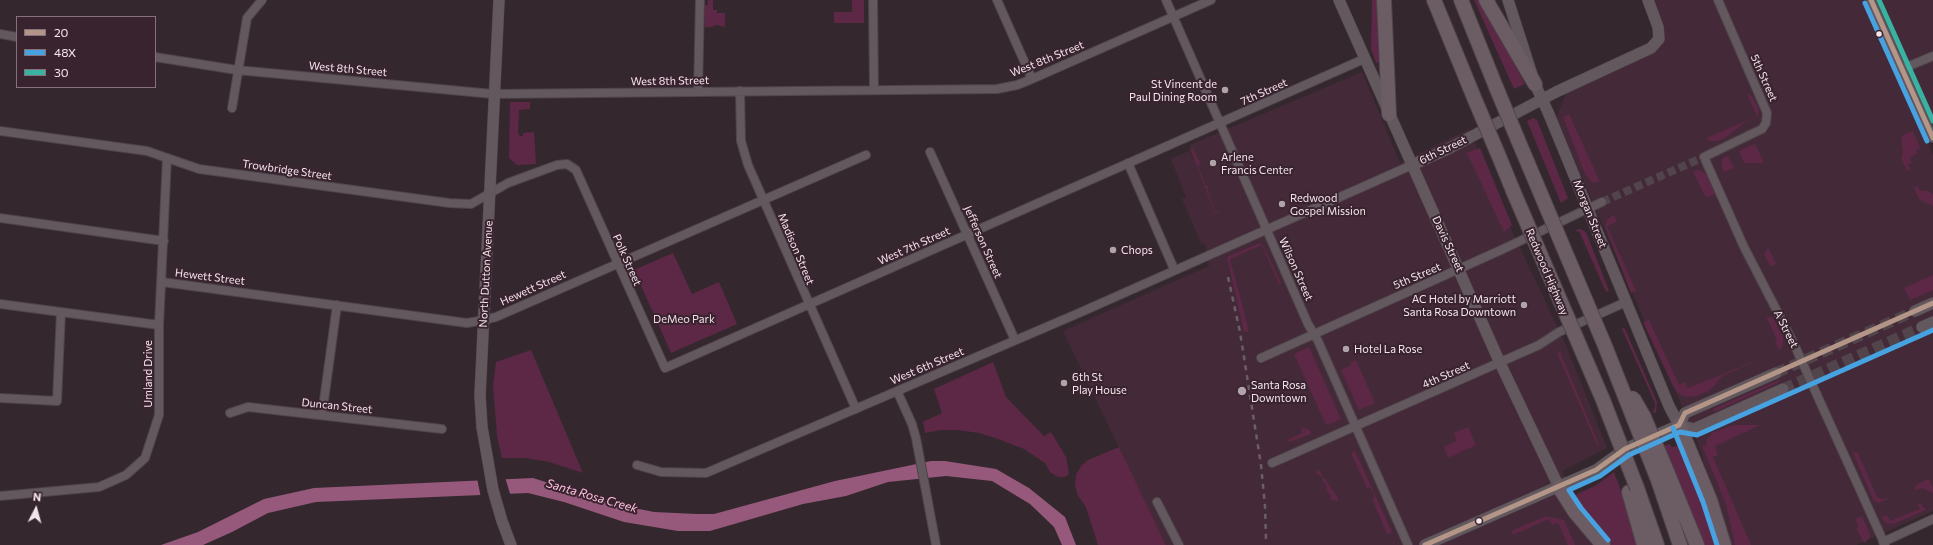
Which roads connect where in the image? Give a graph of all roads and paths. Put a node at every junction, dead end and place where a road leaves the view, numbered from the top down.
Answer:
1 (262, 0) edge
2 (499, 0) edge
3 (700, 0) edge
4 (873, 0) edge
5 (998, 0) edge
6 (1166, 0) edge
7 (1211, 0) edge
8 (1339, 0) edge
9 (1384, 0) edge
10 (1434, 0) edge
11 (1461, 0) edge
12 (1486, 0) edge
13 (1508, 0) edge
14 (1648, 0) edge
15 (1718, 0) edge
16 (1871, 0) edge
17 (1173, 17) junction
18 (0, 34) edge
19 (16, 37) edge
20 (1933, 56) edge
21 (156, 57) edge
22 (1364, 59) junction
23 (1902, 69) junction
24 (237, 70) junction
25 (1032, 80) junction
26 (1535, 84) junction
27 (874, 90) junction
28 (740, 91) junction
29 (698, 92) junction
30 (493, 94) junction
31 (1542, 99) junction
32 (232, 108) dead end
33 (1389, 114) junction
34 (1221, 123) junction
35 (0, 131) edge
36 (1933, 138) edge
37 (1172, 144) joint
38 (930, 152) dead end
39 (866, 155) dead end
40 (1704, 157) joint
41 (167, 158) junction
42 (1128, 163) junction
43 (567, 164) joint
44 (1412, 165) junction
45 (490, 195) junction
46 (762, 199) junction
47 (1602, 202) tunnel mouth
48 (1588, 208) junction
49 (0, 218) edge
50 (1266, 229) junction
51 (968, 234) junction
52 (164, 241) junction
53 (1220, 249) joint
54 (616, 263) junction
55 (1174, 269) junction
56 (1460, 269) junction
57 (162, 282) junction
58 (1626, 302) junction
59 (1933, 303) edge
60 (0, 304) edge
61 (808, 304) junction
62 (337, 305) junction
63 (1915, 311) tunnel mouth
64 (61, 312) junction
65 (484, 320) junction
66 (1933, 322) edge
67 (159, 326) junction
68 (1922, 327) tunnel mouth
69 (1314, 334) junction
70 (1015, 340) junction
71 (1261, 358) dead end
72 (1500, 363) junction
73 (665, 368) joint
74 (1776, 373) tunnel mouth
75 (1783, 389) tunnel mouth
76 (897, 391) junction
77 (0, 398) edge
78 (856, 409) junction
79 (230, 413) dead end
80 (322, 415) junction
81 (1679, 425) junction
82 (1355, 427) junction
83 (442, 429) dead end
84 (1272, 463) dead end
85 (637, 465) dead end
86 (1663, 477) junction
87 (1559, 487) junction
88 (1633, 490) junction
89 (0, 496) edge
90 (1157, 502) dead end
91 (1933, 518) edge
92 (1884, 544) edge
93 (511, 545) edge
94 (936, 545) edge
95 (1179, 545) edge
96 (1408, 545) edge
97 (1425, 545) edge
98 (1603, 545) edge
99 (1644, 545) edge
100 (1657, 545) edge
101 (1680, 545) edge
102 (1697, 545) edge
103 (1724, 545) edge

1 - 24 street
2 - 30 main road, North Dutton Avenue
3 - 29 street
4 - 27 street
5 - 25 street
6 - 17 street, Wilson Street
7 - 17 street, West 8th Street
8 - 22 main road, Davis Street
9 - 33 highway
10 - 88 highway, Redwood Highway, bridge
11 - 86 highway, bridge
12 - 26 highway
13 - 26 main road, Morgan Street
14 - 31 main road, 6th Street
15 - 40 street, 5th Street
16 - 23 street
17 - 25 street, West 8th Street
17 - 34 street, Wilson Street
18 - 19 street
20 - 23 street
21 - 24 street, West 8th Street
22 - 33 main road, Davis Street
22 - 34 street, 7th Street
23 - 36 street
24 - 30 street, West 8th Street
24 - 32 street
25 - 27 street, West 8th Street
26 - 31 main road, Morgan Street
27 - 28 street, West 8th Street
28 - 29 street, West 8th Street
28 - 46 street, Madison Street
29 - 30 street, West 8th Street
30 - 45 main road, North Dutton Avenue
31 - 44 main road, 6th Street
31 - 48 main road, Morgan Street
33 - 44 main road, Davis Street
34 - 37 street, 7th Street
34 - 50 street, Wilson Street
35 - 41 street, Trowbridge Street
37 - 42 street, West 7th Street
38 - 51 street, Jefferson Street
39 - 46 street, Hewett Street
40 - 92 street, A Street, bridge
41 - 45 street, Trowbridge Street
41 - 52 street, Umland Drive
42 - 51 street, West 7th Street
42 - 55 street
43 - 45 street, Trowbridge Street
43 - 54 street, Polk Street
44 - 50 street, 6th Street
44 - 56 main road, Davis Street
45 - 65 main road, North Dutton Avenue
46 - 54 street, Hewett Street
46 - 61 street, Madison Street
47 - 48 street, 5th Street
48 - 56 street, 5th Street
48 - 58 main road, Morgan Street
49 - 52 street
50 - 53 street, 6th Street
50 - 69 street, Wilson Street
51 - 61 street, West 7th Street
51 - 70 street, Jefferson Street
52 - 57 street, Umland Drive
53 - 55 street, West 6th Street
54 - 65 street, Hewett Street
54 - 73 street, Polk Street
55 - 70 street, West 6th Street
56 - 69 street, 5th Street
56 - 72 main road, Davis Street
57 - 62 street, Hewett Street
57 - 67 street, Umland Drive
58 - 72 street, 4th Street
58 - 81 main road, Morgan Street
59 - 63 main road
60 - 64 street
61 - 73 street, West 7th Street
61 - 78 street, Madison Street
62 - 65 street, Hewett Street
62 - 80 street
64 - 67 street
64 - 77 street
65 - 93 main road, North Dutton Avenue
66 - 68 main road
67 - 89 street, Umland Drive
69 - 71 street, 5th Street
69 - 82 street, Wilson Street
70 - 76 street, West 6th Street
72 - 82 street, 4th Street
72 - 87 main road, Davis Street
74 - 81 main road
75 - 81 main road
76 - 78 street, West 6th Street
76 - 94 street
78 - 85 street, West 6th Street
79 - 80 street, Duncan Street
80 - 83 street, Duncan Street
81 - 87 main road
81 - 103 highway
82 - 84 street, 4th Street
82 - 96 street, Wilson Street
86 - 101 highway
86 - 102 highway
87 - 97 main road
87 - 98 highway
88 - 99 highway
88 - 100 highway, Redwood Highway
90 - 95 street
91 - 92 street

